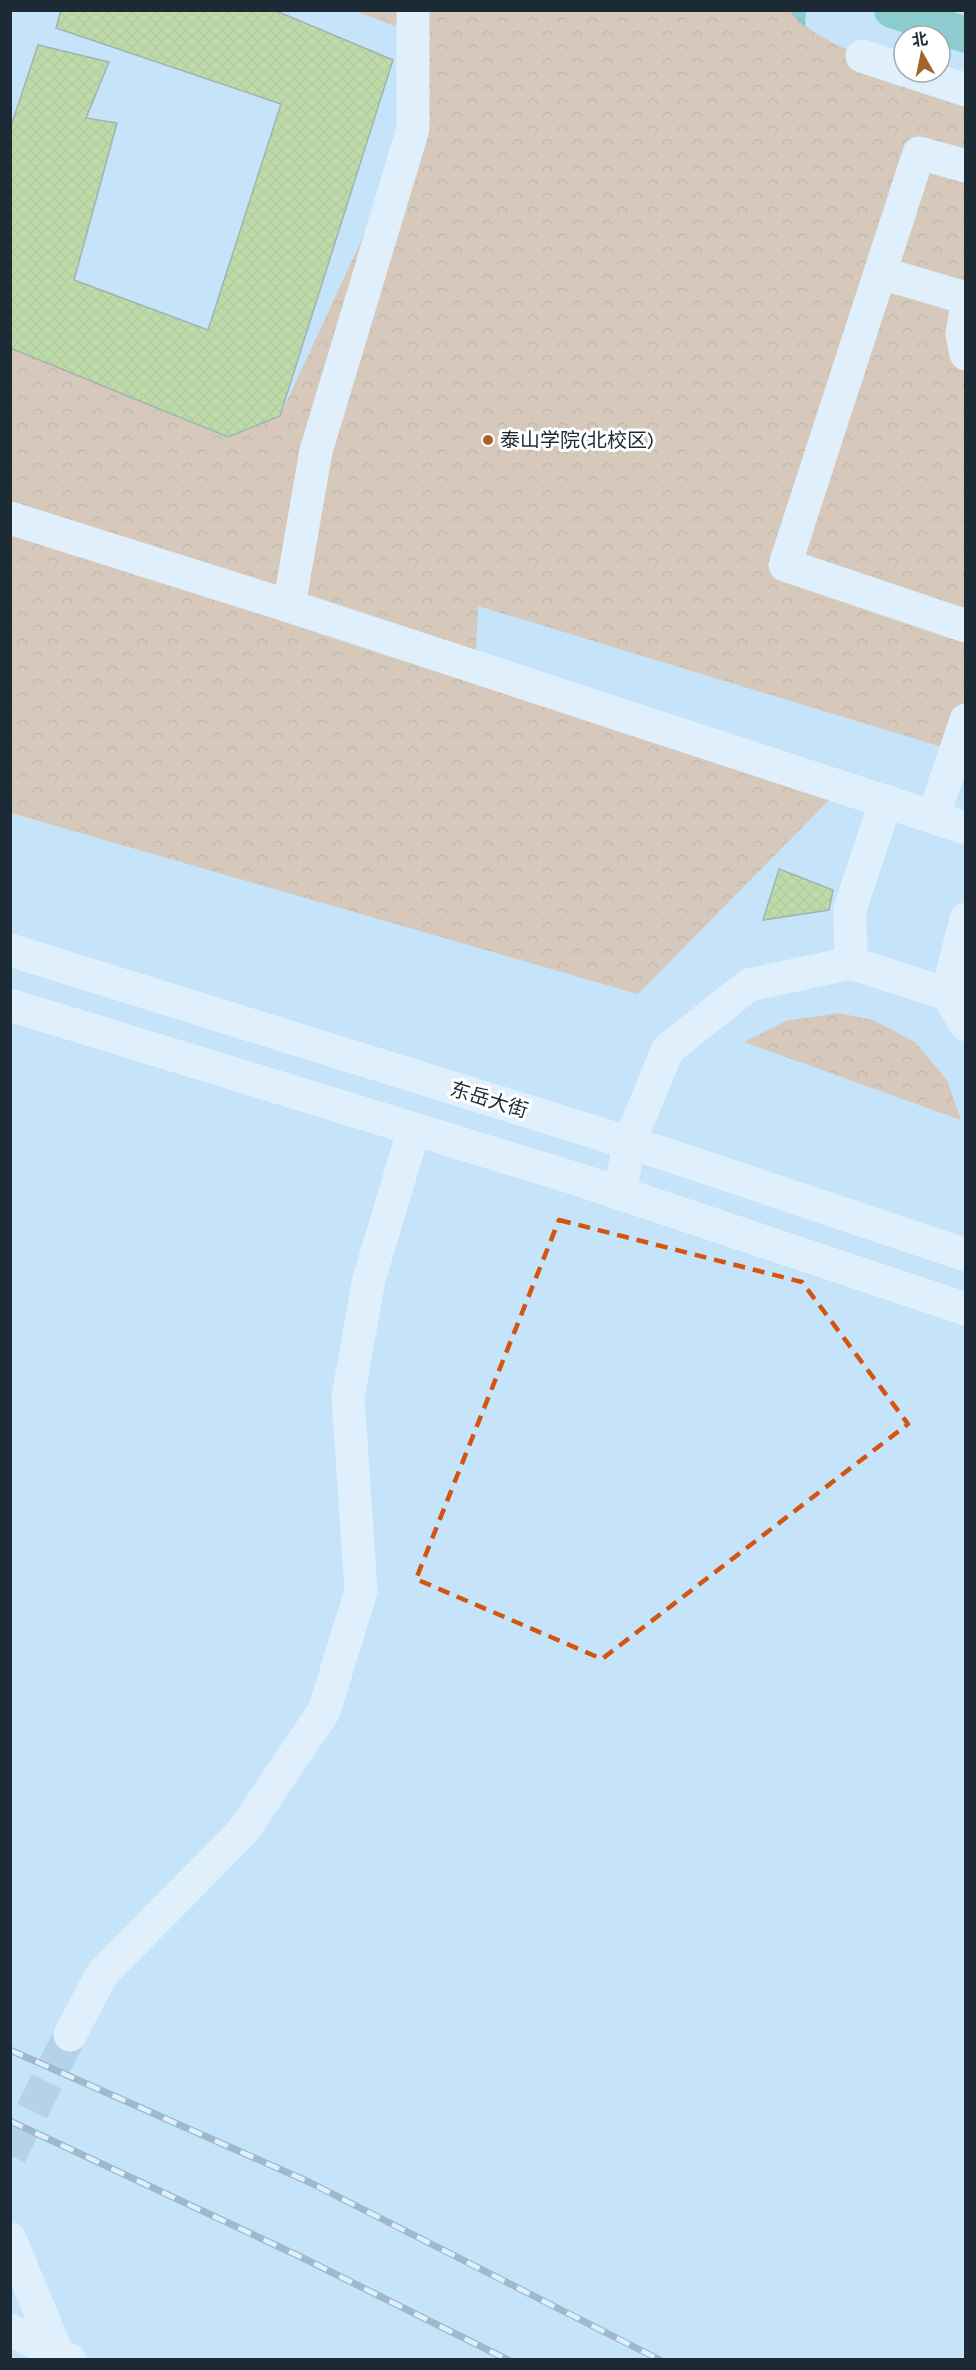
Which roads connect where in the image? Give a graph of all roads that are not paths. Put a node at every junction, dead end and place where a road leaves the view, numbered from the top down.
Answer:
1 (413, 10) edge
2 (862, 56) dead end
3 (892, 66) edge
4 (948, 84) edge
5 (966, 90) edge
6 (966, 166) edge
7 (881, 273) junction
8 (966, 298) edge
9 (966, 309) edge
10 (966, 354) edge
11 (10, 518) edge
12 (289, 606) junction
13 (966, 626) edge
14 (966, 720) edge
15 (886, 801) junction
16 (933, 817) junction
17 (966, 828) edge
18 (966, 919) edge
19 (10, 950) edge
20 (851, 963) junction
21 (947, 994) junction
22 (10, 1005) edge
23 (966, 1025) edge
24 (414, 1129) junction
25 (629, 1143) junction
26 (620, 1194) junction
27 (966, 1255) edge
28 (966, 1309) edge
29 (70, 2035) tunnel mouth
30 (10, 2239) edge
31 (10, 2330) edge
32 (64, 2356) edge

1 - 12 street
2 - 3 street
4 - 5 street
6 - 7 street
7 - 8 street
7 - 13 street
9 - 10 street
11 - 12 street
12 - 15 street
14 - 16 street
15 - 16 street
15 - 20 street
16 - 17 street
18 - 21 street
19 - 25 street, 东岳大街
20 - 21 street
20 - 25 street
21 - 23 street
22 - 24 street
24 - 26 street
24 - 29 street
25 - 26 street
25 - 27 street, 东岳大街
26 - 28 street
30 - 32 street
31 - 32 street

